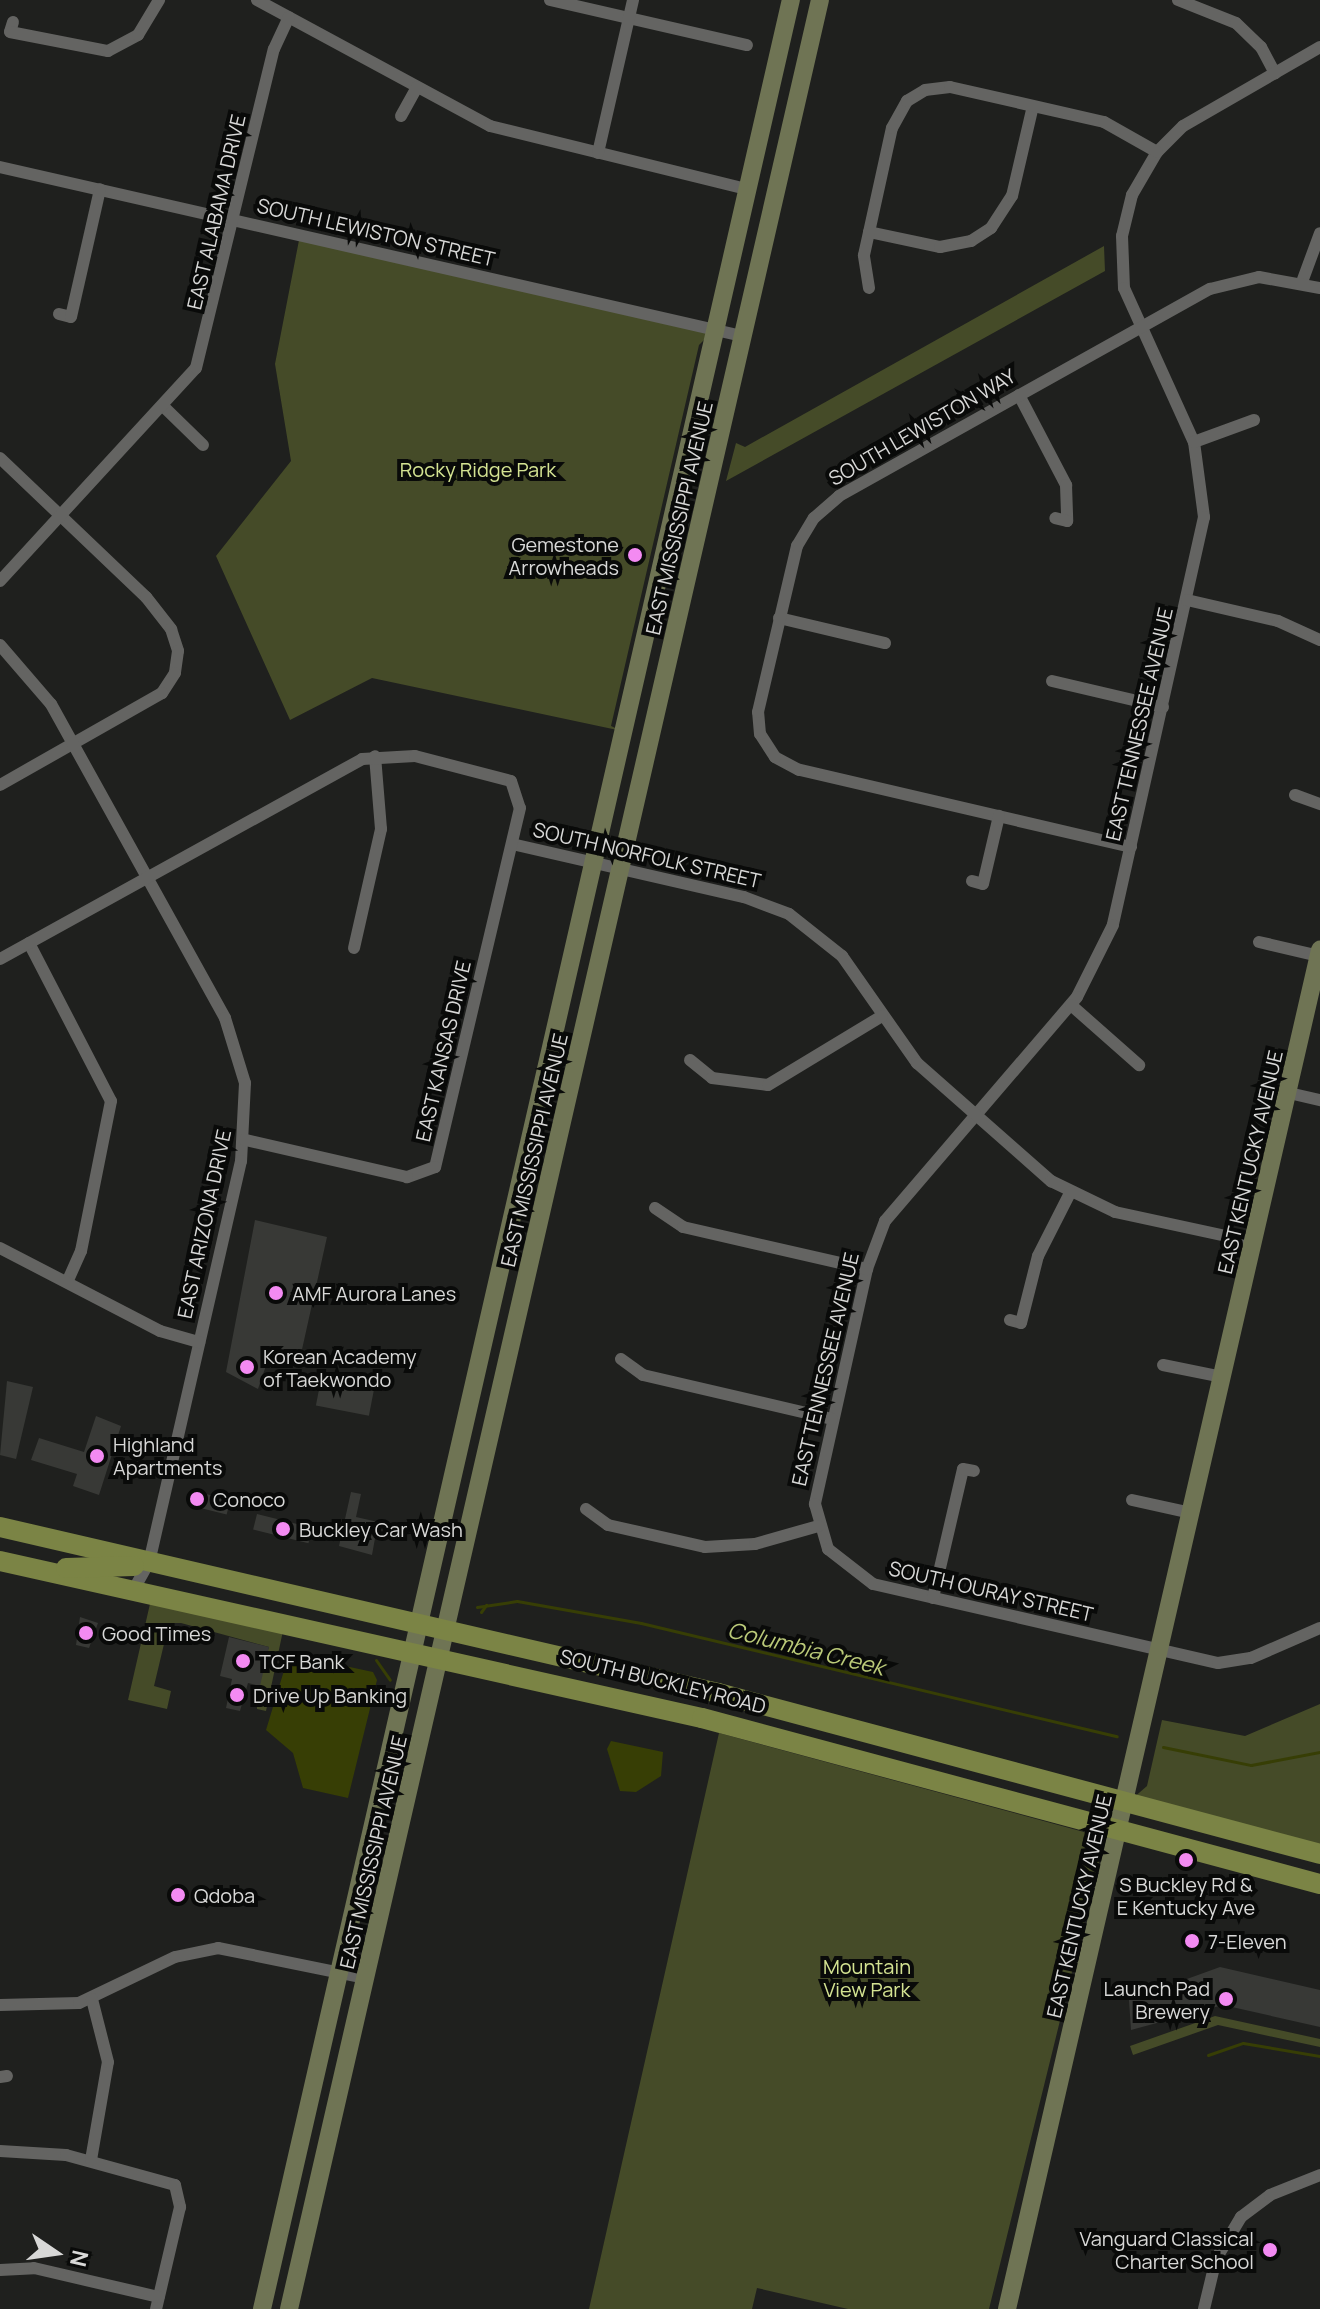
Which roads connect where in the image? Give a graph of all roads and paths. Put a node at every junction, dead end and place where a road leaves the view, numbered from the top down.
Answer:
1 (159, 0) edge
2 (257, 0) edge
3 (550, 0) edge
4 (633, 0) edge
5 (791, 0) edge
6 (820, 0) edge
7 (1178, 0) edge
8 (289, 17) junction
9 (629, 18) junction
10 (13, 22) dead end
11 (747, 45) dead end
12 (1320, 47) edge
13 (1275, 73) junction
14 (417, 87) junction
15 (1033, 106) junction
16 (401, 116) dead end
17 (1157, 152) junction
18 (598, 153) junction
19 (0, 167) edge
20 (100, 189) junction
21 (747, 189) junction
22 (235, 220) junction
23 (869, 232) junction
24 (1320, 233) edge
25 (1302, 282) junction
26 (869, 288) dead end
27 (1320, 288) edge
28 (59, 314) dead end
29 (715, 329) junction
30 (1138, 329) junction
31 (742, 336) junction
32 (1019, 395) junction
33 (165, 408) junction
34 (1254, 420) dead end
35 (1194, 442) junction
36 (203, 445) dead end
37 (0, 458) edge
38 (61, 516) junction
39 (1055, 518) dead end
40 (0, 581) edge
41 (1187, 600) junction
42 (779, 618) junction
43 (1320, 640) edge
44 (885, 643) dead end
45 (0, 645) edge
46 (1052, 681) dead end
47 (1163, 707) junction
48 (74, 744) junction
49 (375, 756) junction
50 (0, 785) edge
51 (1295, 795) dead end
52 (1320, 804) edge
53 (999, 816) junction
54 (512, 844) junction
55 (1131, 847) junction
56 (592, 862) junction
57 (620, 868) junction
58 (147, 877) junction
59 (972, 881) dead end
60 (1259, 942) dead end
61 (29, 943) junction
62 (354, 948) dead end
63 (1319, 953) edge
64 (0, 959) edge
65 (1071, 1005) junction
66 (882, 1016) junction
67 (690, 1060) dead end
68 (1139, 1065) dead end
69 (1289, 1093) junction
70 (1320, 1100) edge
71 (973, 1114) junction
72 (245, 1140) junction
73 (1070, 1193) junction
74 (655, 1208) dead end
75 (1254, 1242) junction
76 (0, 1248) edge
77 (867, 1269) junction
78 (67, 1282) junction
79 (1010, 1320) dead end
80 (199, 1342) junction
81 (621, 1359) dead end
82 (1163, 1365) dead end
83 (1222, 1377) junction
84 (832, 1419) junction
85 (974, 1471) dead end
86 (1132, 1500) dead end
87 (586, 1509) dead end
88 (1191, 1513) junction
89 (818, 1526) junction
90 (0, 1527) edge
91 (0, 1561) edge
92 (149, 1562) junction
93 (36, 1569) junction
94 (142, 1593) junction
95 (933, 1598) junction
96 (422, 1622) junction
97 (1320, 1628) edge
98 (449, 1629) junction
99 (1160, 1651) junction
100 (414, 1653) junction
101 (442, 1658) junction
102 (1125, 1805) junction
103 (1118, 1832) junction
104 (1320, 1854) edge
105 (1320, 1884) edge
106 (340, 1972) junction
107 (366, 1978) junction
108 (92, 1999) junction
109 (0, 2005) edge
110 (0, 2151) edge
111 (91, 2160) junction
112 (1320, 2175) edge
113 (0, 2270) edge
114 (158, 2303) edge
115 (262, 2309) edge
116 (289, 2309) edge
117 (1007, 2309) edge
118 (1204, 2309) edge

1 - 10 street
2 - 8 street
3 - 9 street
4 - 9 street
5 - 21 main road, EAST MISSISSIPPI AVENUE
6 - 31 main road, EAST MISSISSIPPI AVENUE
7 - 13 street
8 - 14 street
8 - 22 street, EAST ALABAMA DRIVE
9 - 11 street
9 - 18 street
12 - 13 street, EAST TENNESSEE AVENUE
13 - 17 street, EAST TENNESSEE AVENUE
14 - 16 street
14 - 18 street
15 - 17 street
15 - 23 street
15 - 23 street
17 - 30 street, EAST TENNESSEE AVENUE
18 - 21 street
19 - 20 street, SOUTH LEWISTON STREET
20 - 22 street, SOUTH LEWISTON STREET
20 - 28 street
21 - 29 main road, EAST MISSISSIPPI AVENUE
22 - 29 street, SOUTH LEWISTON STREET
22 - 33 street, EAST ALABAMA DRIVE
23 - 26 street
24 - 25 street
25 - 27 street, SOUTH LEWISTON WAY
25 - 30 street, SOUTH LEWISTON WAY
29 - 31 street, SOUTH LEWISTON STREET
29 - 56 main road, EAST MISSISSIPPI AVENUE
30 - 32 street, SOUTH LEWISTON WAY
30 - 35 street, EAST TENNESSEE AVENUE
31 - 57 main road, EAST MISSISSIPPI AVENUE
32 - 39 street
32 - 42 street, SOUTH LEWISTON WAY
33 - 36 street
33 - 38 street, EAST ALABAMA DRIVE
34 - 35 street
35 - 41 street, EAST TENNESSEE AVENUE
37 - 38 street
38 - 40 street, EAST ALABAMA DRIVE
38 - 48 street
41 - 43 street
41 - 47 street, EAST TENNESSEE AVENUE
42 - 44 street
42 - 53 street, SOUTH LEWISTON WAY
45 - 48 street, EAST ARIZONA DRIVE
46 - 47 street
47 - 55 street, EAST TENNESSEE AVENUE
48 - 50 street
48 - 58 street, EAST ARIZONA DRIVE
49 - 54 street, SOUTH NORFOLK STREET
49 - 58 street, SOUTH NORFOLK STREET
49 - 62 street
51 - 52 street
53 - 55 street
53 - 59 street
54 - 56 street, SOUTH NORFOLK STREET
54 - 72 street, EAST KANSAS DRIVE
55 - 65 street, EAST TENNESSEE AVENUE
56 - 57 street, SOUTH NORFOLK STREET
56 - 96 main road, EAST MISSISSIPPI AVENUE
57 - 66 street, SOUTH NORFOLK STREET
57 - 98 main road, EAST MISSISSIPPI AVENUE
58 - 61 street, SOUTH NORFOLK STREET
58 - 72 street, EAST ARIZONA DRIVE
60 - 63 street, EAST KENTUCKY AVENUE
61 - 64 street, SOUTH NORFOLK STREET
61 - 78 street
63 - 69 main road, EAST KENTUCKY AVENUE
65 - 68 street
65 - 71 street, EAST TENNESSEE AVENUE
66 - 67 street
66 - 71 street, SOUTH NORFOLK STREET
69 - 70 street
69 - 75 main road, EAST KENTUCKY AVENUE
71 - 73 street, SOUTH NORFOLK STREET
71 - 77 street, EAST TENNESSEE AVENUE
72 - 80 street, EAST ARIZONA DRIVE
73 - 75 street, SOUTH NORFOLK STREET
73 - 79 street
74 - 77 street
75 - 83 main road, EAST KENTUCKY AVENUE
76 - 78 street
77 - 84 street, EAST TENNESSEE AVENUE
78 - 80 street
80 - 92 street, EAST ARIZONA DRIVE
81 - 84 street
82 - 83 street
83 - 88 main road, EAST KENTUCKY AVENUE
84 - 89 street, EAST TENNESSEE AVENUE
85 - 95 street
86 - 88 street
87 - 89 street
88 - 99 main road, EAST KENTUCKY AVENUE
89 - 95 street, SOUTH OURAY STREET
90 - 92 main road, SOUTH BUCKLEY ROAD
91 - 93 main road, SOUTH BUCKLEY ROAD
92 - 93 main road
92 - 94 street, EAST ARIZONA DRIVE
92 - 96 main road, SOUTH BUCKLEY ROAD
93 - 94 main road, SOUTH BUCKLEY ROAD
94 - 100 main road, SOUTH BUCKLEY ROAD
95 - 99 street, SOUTH OURAY STREET
96 - 98 main road, SOUTH BUCKLEY ROAD
96 - 100 main road, EAST MISSISSIPPI AVENUE
97 - 99 street, SOUTH OURAY STREET
98 - 101 main road, EAST MISSISSIPPI AVENUE
98 - 102 main road, SOUTH BUCKLEY ROAD
99 - 102 main road, EAST KENTUCKY AVENUE
100 - 101 main road, SOUTH BUCKLEY ROAD
100 - 106 main road, EAST MISSISSIPPI AVENUE
101 - 103 main road, SOUTH BUCKLEY ROAD
101 - 107 main road, EAST MISSISSIPPI AVENUE
102 - 103 main road, EAST KENTUCKY AVENUE
102 - 104 main road, SOUTH BUCKLEY ROAD
103 - 105 main road, SOUTH BUCKLEY ROAD
103 - 117 main road, EAST KENTUCKY AVENUE
106 - 107 street
106 - 108 street
106 - 115 main road, EAST MISSISSIPPI AVENUE
107 - 116 main road, EAST MISSISSIPPI AVENUE
108 - 109 street
108 - 111 street
110 - 111 street
111 - 114 street
112 - 118 street
113 - 114 street

